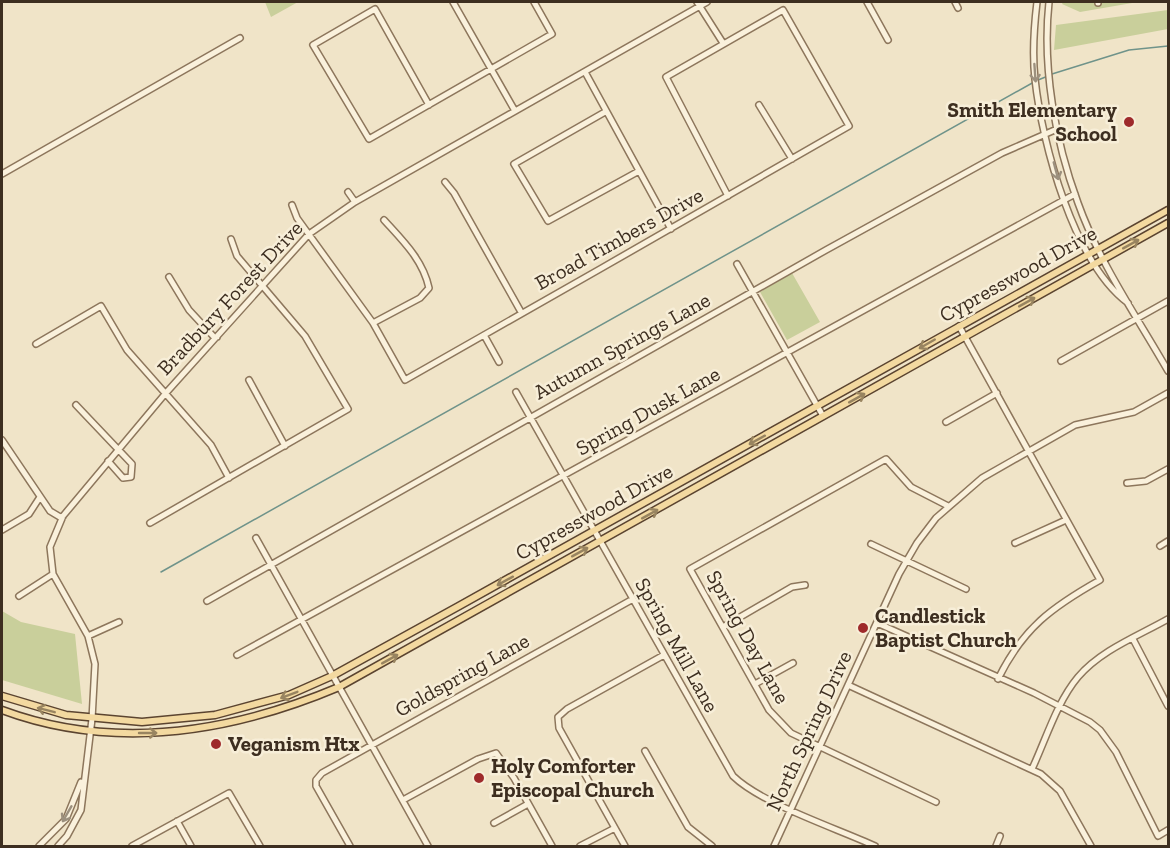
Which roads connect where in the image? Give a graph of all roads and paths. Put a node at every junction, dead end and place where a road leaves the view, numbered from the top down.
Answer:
1 (453, 2) edge
2 (534, 2) edge
3 (707, 2) edge
4 (867, 2) edge
5 (955, 2) edge
6 (1037, 2) edge
7 (1049, 2) edge
8 (699, 4) edge
9 (958, 8) dead end
10 (240, 38) dead end
11 (888, 40) dead end
12 (723, 43) junction
13 (492, 69) junction
14 (585, 72) junction
15 (429, 105) junction
16 (759, 105) dead end
17 (515, 111) junction
18 (605, 112) junction
19 (1057, 129) junction
20 (1046, 134) junction
21 (792, 159) junction
22 (639, 171) junction
23 (2, 174) edge
24 (445, 183) dead end
25 (348, 192) dead end
26 (1075, 194) junction
27 (728, 196) junction
28 (1064, 200) junction
29 (354, 202) junction
30 (292, 205) dead end
31 (1168, 210) edge
32 (384, 220) dead end
33 (1168, 224) edge
34 (671, 229) junction
35 (309, 234) junction
36 (231, 239) dead end
37 (1098, 248) junction
38 (1087, 253) junction
39 (1105, 258) junction
40 (737, 264) dead end
41 (1094, 265) junction
42 (169, 277) dead end
43 (261, 287) junction
44 (752, 292) junction
45 (1168, 302) edge
46 (1131, 305) junction
47 (521, 312) junction
48 (1137, 317) junction
49 (373, 323) junction
50 (959, 326) junction
51 (484, 335) junction
52 (217, 337) junction
53 (964, 337) junction
54 (36, 344) dead end
55 (788, 352) junction
56 (1061, 361) dead end
57 (499, 362) dead end
58 (1168, 371) edge
59 (249, 380) dead end
60 (516, 392) dead end
61 (997, 393) junction
62 (1168, 393) edge
63 (165, 394) junction
64 (76, 405) dead end
65 (817, 406) junction
66 (530, 416) junction
67 (823, 416) junction
68 (946, 422) dead end
69 (2, 442) edge
70 (285, 446) junction
71 (117, 449) junction
72 (1028, 451) junction
73 (108, 461) junction
74 (705, 469) junction
75 (1168, 469) edge
76 (564, 476) junction
77 (229, 478) junction
78 (711, 480) junction
79 (1127, 483) dead end
80 (40, 497) junction
81 (948, 506) junction
82 (63, 516) junction
83 (1066, 520) junction
84 (150, 523) dead end
85 (2, 530) edge
86 (593, 531) junction
87 (256, 538) dead end
88 (1168, 541) edge
89 (599, 542) junction
90 (1016, 543) dead end
91 (871, 544) dead end
92 (1161, 546) dead end
93 (906, 560) junction
94 (271, 564) junction
95 (53, 574) junction
96 (805, 585) dead end
97 (966, 589) dead end
98 (18, 596) dead end
99 (633, 599) junction
100 (207, 601) dead end
101 (459, 606) junction
102 (465, 617) junction
103 (1168, 619) edge
104 (302, 620) junction
105 (119, 622) dead end
106 (876, 624) junction
107 (723, 627) junction
108 (88, 636) junction
109 (1133, 639) junction
110 (237, 655) dead end
111 (664, 655) junction
112 (793, 663) dead end
113 (332, 676) junction
114 (998, 679) junction
115 (755, 684) junction
116 (848, 685) junction
117 (339, 687) junction
118 (2, 696) edge
119 (1168, 706) edge
120 (1060, 707) junction
121 (2, 710) edge
122 (215, 715) junction
123 (92, 719) junction
124 (217, 727) junction
125 (90, 730) junction
126 (372, 744) junction
127 (820, 748) junction
128 (645, 751) dead end
129 (1032, 769) junction
130 (83, 774) junction
131 (403, 800) junction
132 (936, 802) dead end
133 (528, 804) junction
134 (790, 808) junction
135 (177, 821) junction
136 (494, 823) dead end
137 (615, 828) junction
138 (1168, 830) edge
139 (1000, 836) dead end
140 (39, 846) edge
141 (58, 846) edge
142 (132, 846) edge
143 (190, 846) edge
144 (260, 846) edge
145 (350, 846) edge
146 (428, 846) edge
147 (552, 846) edge
148 (580, 846) edge
149 (625, 846) edge
150 (712, 846) edge
151 (774, 846) edge
152 (875, 846) edge
153 (996, 846) edge
154 (1091, 846) edge

1 - 13 street
2 - 13 street
3 - 8 street, Bradbury Forest Drive
4 - 11 street
5 - 9 street
6 -> 20 street
7 - 19 street
8 - 12 street
8 - 14 street, Bradbury Forest Drive
10 - 23 street
12 - 21 street, Broad Timbers Drive
12 - 27 street
13 - 15 street
13 - 17 street
14 - 17 street, Bradbury Forest Drive
14 - 18 street
15 - 15 street
16 - 21 street
17 - 29 street, Bradbury Forest Drive
18 - 22 street
18 - 22 street
19 - 20 street, Autumn Springs Lane
19 - 26 street
20 -> 28 street
20 - 44 street, Autumn Springs Lane
21 - 27 street, Broad Timbers Drive
22 - 34 street
24 - 47 street
25 - 29 street
26 - 28 street, Spring Dusk Lane
26 - 37 street
27 - 34 street, Broad Timbers Drive
28 - 38 street
28 - 55 street, Spring Dusk Lane
29 - 35 street, Bradbury Forest Drive
30 - 35 street
31 - 37 main road, Cypresswood Drive
32 - 49 street
39 -> 33 main road, Cypresswood Drive
34 - 47 street, Broad Timbers Drive
35 - 43 street, Bradbury Forest Drive
35 - 49 street
36 - 43 street
37 - 38 main road, Cypresswood Drive
37 - 39 street
38 - 41 street
38 - 50 main road, Cypresswood Drive
39 - 41 main road, Cypresswood Drive
39 - 46 street
40 - 44 street
41 - 46 street
53 -> 41 main road, Cypresswood Drive
42 - 52 street
43 - 52 street, Bradbury Forest Drive
43 - 70 street
44 - 55 street
44 - 66 street, Autumn Springs Lane
45 - 48 street
46 - 48 street
47 - 51 street, Broad Timbers Drive
48 - 56 street
48 - 58 street
49 - 51 street, Broad Timbers Drive
50 - 53 street
50 -> 65 main road, Cypresswood Drive
51 - 57 street
52 - 63 street, Bradbury Forest Drive
53 - 61 street
67 -> 53 main road, Cypresswood Drive
54 - 63 street
55 - 65 street
55 - 76 street, Spring Dusk Lane
59 - 70 street
60 - 66 street, Spring Mill Lane
61 - 68 street
61 - 72 street
62 - 72 street, North Spring Drive
63 - 71 street, Bradbury Forest Drive
63 - 77 street
64 - 71 street
65 - 67 street
65 -> 74 main road, Cypresswood Drive
66 - 76 street, Spring Mill Lane
66 - 94 street, Autumn Springs Lane
67 - 78 main road, Cypresswood Drive
69 - 80 street
70 - 77 street
71 - 73 street, Bradbury Forest Drive
71 - 73 street
72 - 81 street, North Spring Drive
72 - 83 street
73 - 82 street, Bradbury Forest Drive
74 - 78 main road
74 - 86 main road, Cypresswood Drive
75 - 79 street
76 - 86 street, Spring Mill Lane
76 - 104 street, Spring Dusk Lane
77 - 84 street
89 -> 78 main road, Cypresswood Drive
80 - 82 street
80 - 85 street
81 - 93 street, North Spring Drive
81 - 107 street, Spring Day Lane
82 - 95 street, Bradbury Forest Drive
83 - 90 street
83 - 114 street
86 - 89 street, Spring Mill Lane
86 -> 101 main road, Cypresswood Drive
87 - 94 street
88 - 92 street
89 - 99 street, Spring Mill Lane
102 -> 89 main road, Cypresswood Drive
91 - 93 street
93 - 97 street
93 - 106 street, North Spring Drive
94 - 100 street, Autumn Springs Lane
94 - 104 street
95 - 98 street
95 - 108 street, Bradbury Forest Drive
96 - 107 street
99 - 111 street, Spring Mill Lane
99 - 126 street, Goldspring Lane
101 - 102 main road
101 - 113 main road, Cypresswood Drive
117 -> 102 main road, Cypresswood Drive
103 - 109 street
104 - 110 street, Spring Dusk Lane
104 - 113 street
105 - 108 street
106 - 114 street
106 - 116 street, North Spring Drive
107 - 115 street, Spring Day Lane
108 - 123 street, Bradbury Forest Drive
109 - 119 street
109 - 120 street
111 - 134 street, Spring Mill Lane
111 - 137 street
112 - 115 street
113 - 117 street
113 -> 122 main road, Cypresswood Drive
114 - 120 street
115 - 127 street, Spring Day Lane
116 - 127 street, North Spring Drive
116 - 129 street
117 - 124 main road, Cypresswood Drive
117 - 126 street
123 -> 118 main road, Cypresswood Drive
120 - 129 street
120 - 138 street
121 - 125 main road, Cypresswood Drive
122 - 123 main road, Cypresswood Drive
122 - 124 main road
123 - 125 street, Bradbury Forest Drive
125 -> 124 main road, Cypresswood Drive
125 - 130 street, Bradbury Forest Drive
126 - 131 street
126 - 145 street, Goldspring Lane
127 - 132 street, Spring Day Lane
127 - 134 street, North Spring Drive
128 - 150 street
129 - 154 street
130 -> 140 street
130 - 141 street
131 - 133 street
131 - 146 street
133 - 136 street
133 - 147 street
134 - 151 street, North Spring Drive
134 - 152 street, Spring Mill Lane
135 - 142 street
135 - 143 street
135 - 144 street
137 - 148 street
137 - 149 street
139 - 153 street

